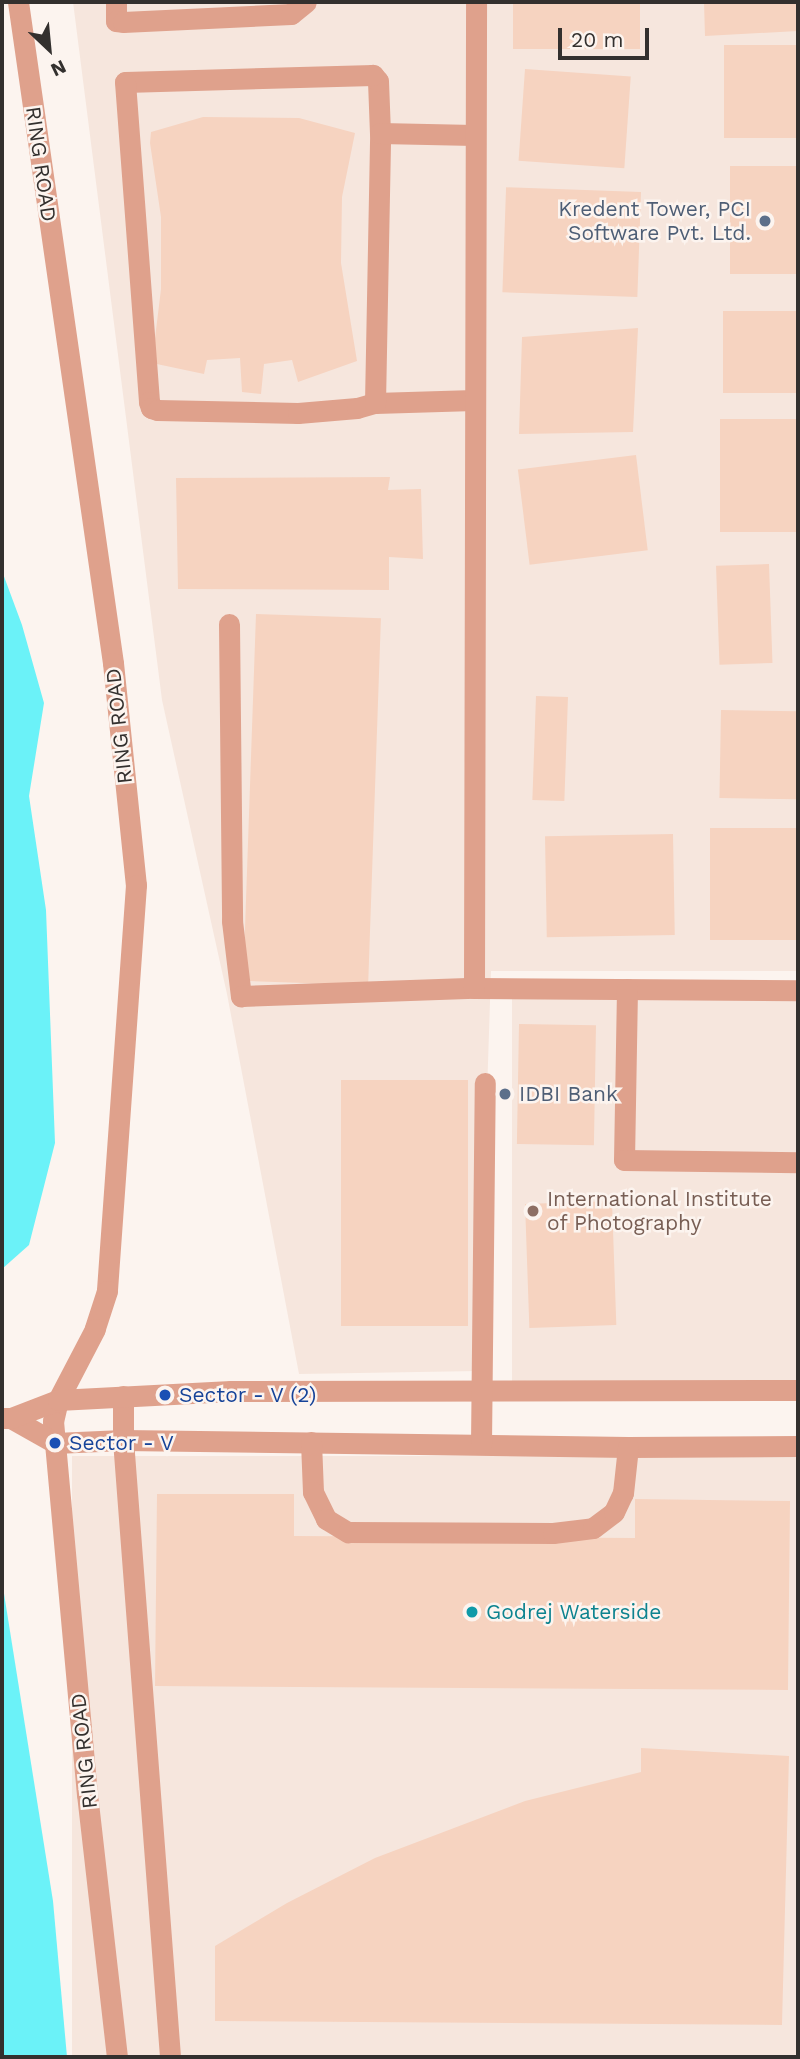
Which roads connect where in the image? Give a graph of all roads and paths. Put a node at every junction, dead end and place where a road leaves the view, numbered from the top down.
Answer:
1 (18, 2) edge
2 (116, 2) edge
3 (306, 2) edge
4 (476, 2) edge
5 (380, 133) junction
6 (474, 135) junction
7 (474, 400) junction
8 (376, 403) junction
9 (229, 624) dead end
10 (474, 988) junction
11 (627, 989) junction
12 (798, 990) edge
13 (485, 1083) dead end
14 (798, 1161) edge
15 (798, 1390) edge
16 (482, 1392) junction
17 (123, 1396) junction
18 (58, 1400) junction
19 (6, 1418) edge
20 (123, 1440) junction
21 (311, 1442) junction
22 (55, 1443) junction
23 (481, 1444) junction
24 (798, 1446) edge
25 (628, 1447) junction
26 (117, 2057) edge
27 (170, 2057) edge

1 - 18 street, RING ROAD
2 - 3 street
4 - 6 street
5 - 6 street
5 - 8 street
5 - 8 street
6 - 7 street
7 - 8 street
7 - 10 street
9 - 10 street
10 - 11 street
11 - 12 street
11 - 14 street
13 - 16 street
15 - 16 street
16 - 17 street
16 - 23 street
17 - 18 street
17 - 20 street
18 - 19 street
18 - 22 street, RING ROAD
19 - 22 street
20 - 21 street
20 - 22 street
20 - 27 street
21 - 23 street
21 - 25 street
22 - 26 street, RING ROAD
23 - 25 street
24 - 25 street

